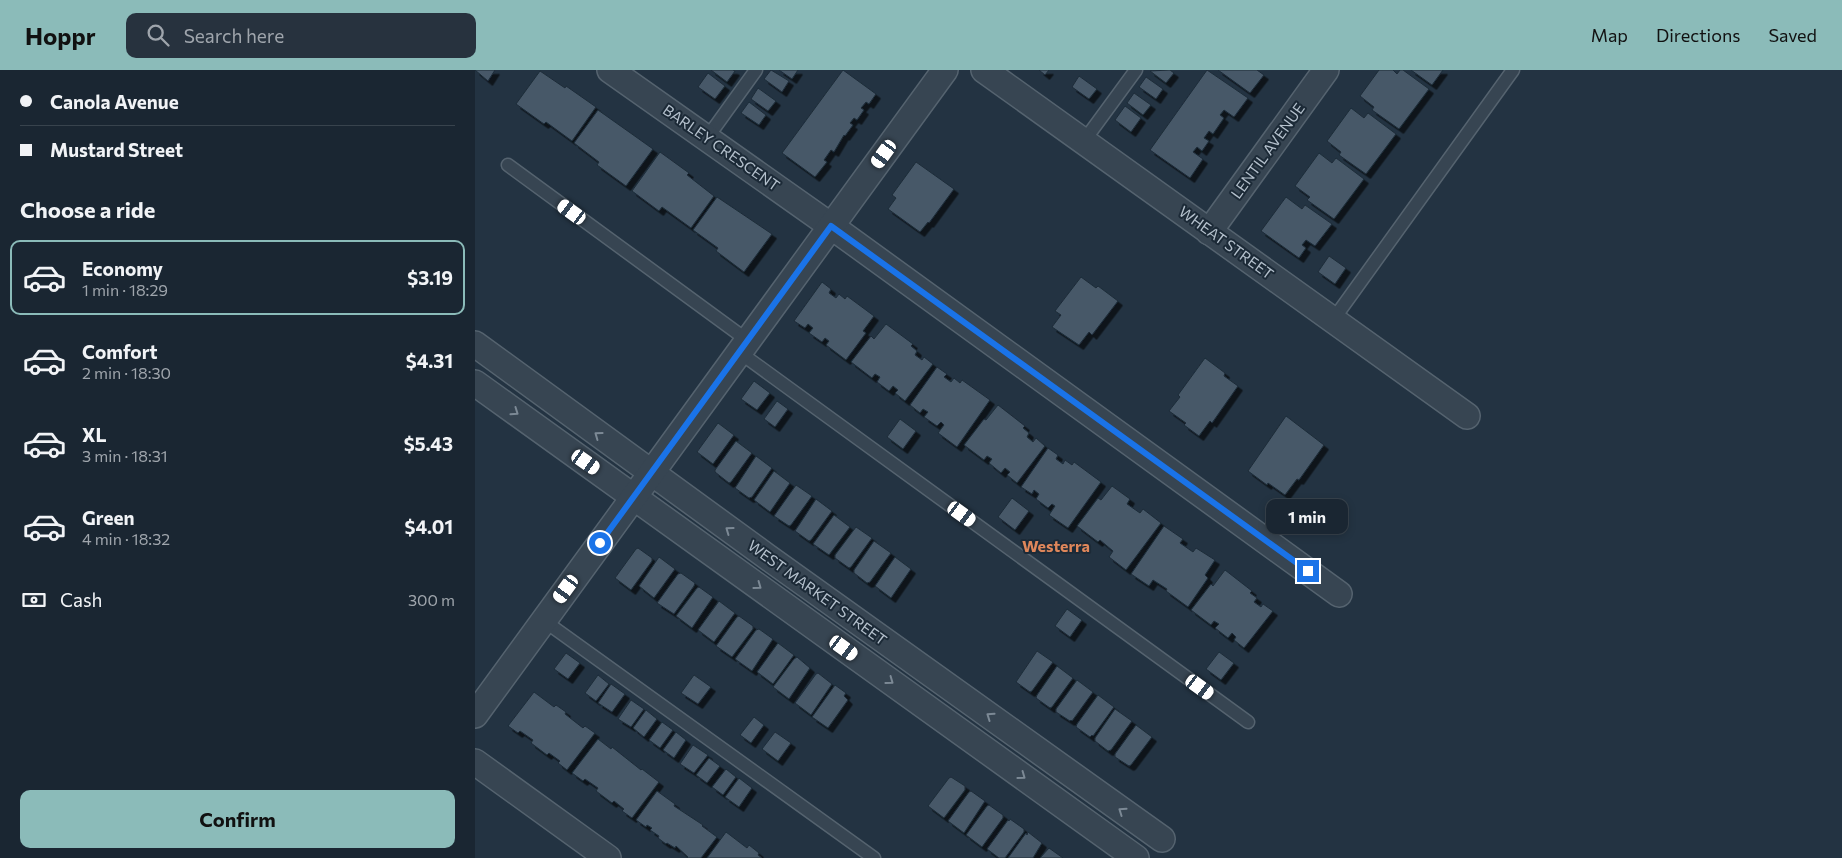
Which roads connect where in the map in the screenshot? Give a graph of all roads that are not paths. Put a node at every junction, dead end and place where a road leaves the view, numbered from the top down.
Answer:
1 (611, 70) edge
2 (756, 70) edge
3 (945, 70) edge
4 (984, 70) edge
5 (1136, 70) edge
6 (1327, 70) edge
7 (1513, 70) edge
8 (707, 138) junction
9 (1084, 141) junction
10 (508, 165) dead end
11 (831, 226) junction
12 (1209, 232) junction
13 (1333, 320) junction
14 (475, 344) edge
15 (743, 346) junction
16 (475, 383) edge
17 (1467, 416) dead end
18 (650, 473) junction
19 (634, 496) junction
20 (1339, 594) dead end
21 (543, 620) junction
22 (475, 714) edge
23 (1248, 722) dead end
24 (475, 762) edge
25 (1162, 839) dead end
26 (608, 858) edge
27 (874, 858) edge
28 (1136, 858) edge

1 - 8 street, BARLEY CRESCENT
2 - 8 lane
3 - 11 street
4 - 9 street, WHEAT STREET
5 - 9 lane
6 - 12 street, LENTIL AVENUE
7 - 13 lane
8 - 11 street, BARLEY CRESCENT
9 - 12 street, WHEAT STREET
10 - 15 lane
11 - 15 street
11 - 20 street, BARLEY CRESCENT
12 - 13 street, WHEAT STREET
13 - 17 street, WHEAT STREET
18 -> 14 street, WEST MARKET STREET
15 - 18 street
15 - 23 lane
16 -> 19 street, WEST MARKET STREET
18 - 19 street
25 -> 18 street, WEST MARKET STREET
19 - 21 street
19 -> 28 street, WEST MARKET STREET
21 - 22 street
21 - 27 lane
24 - 26 street

